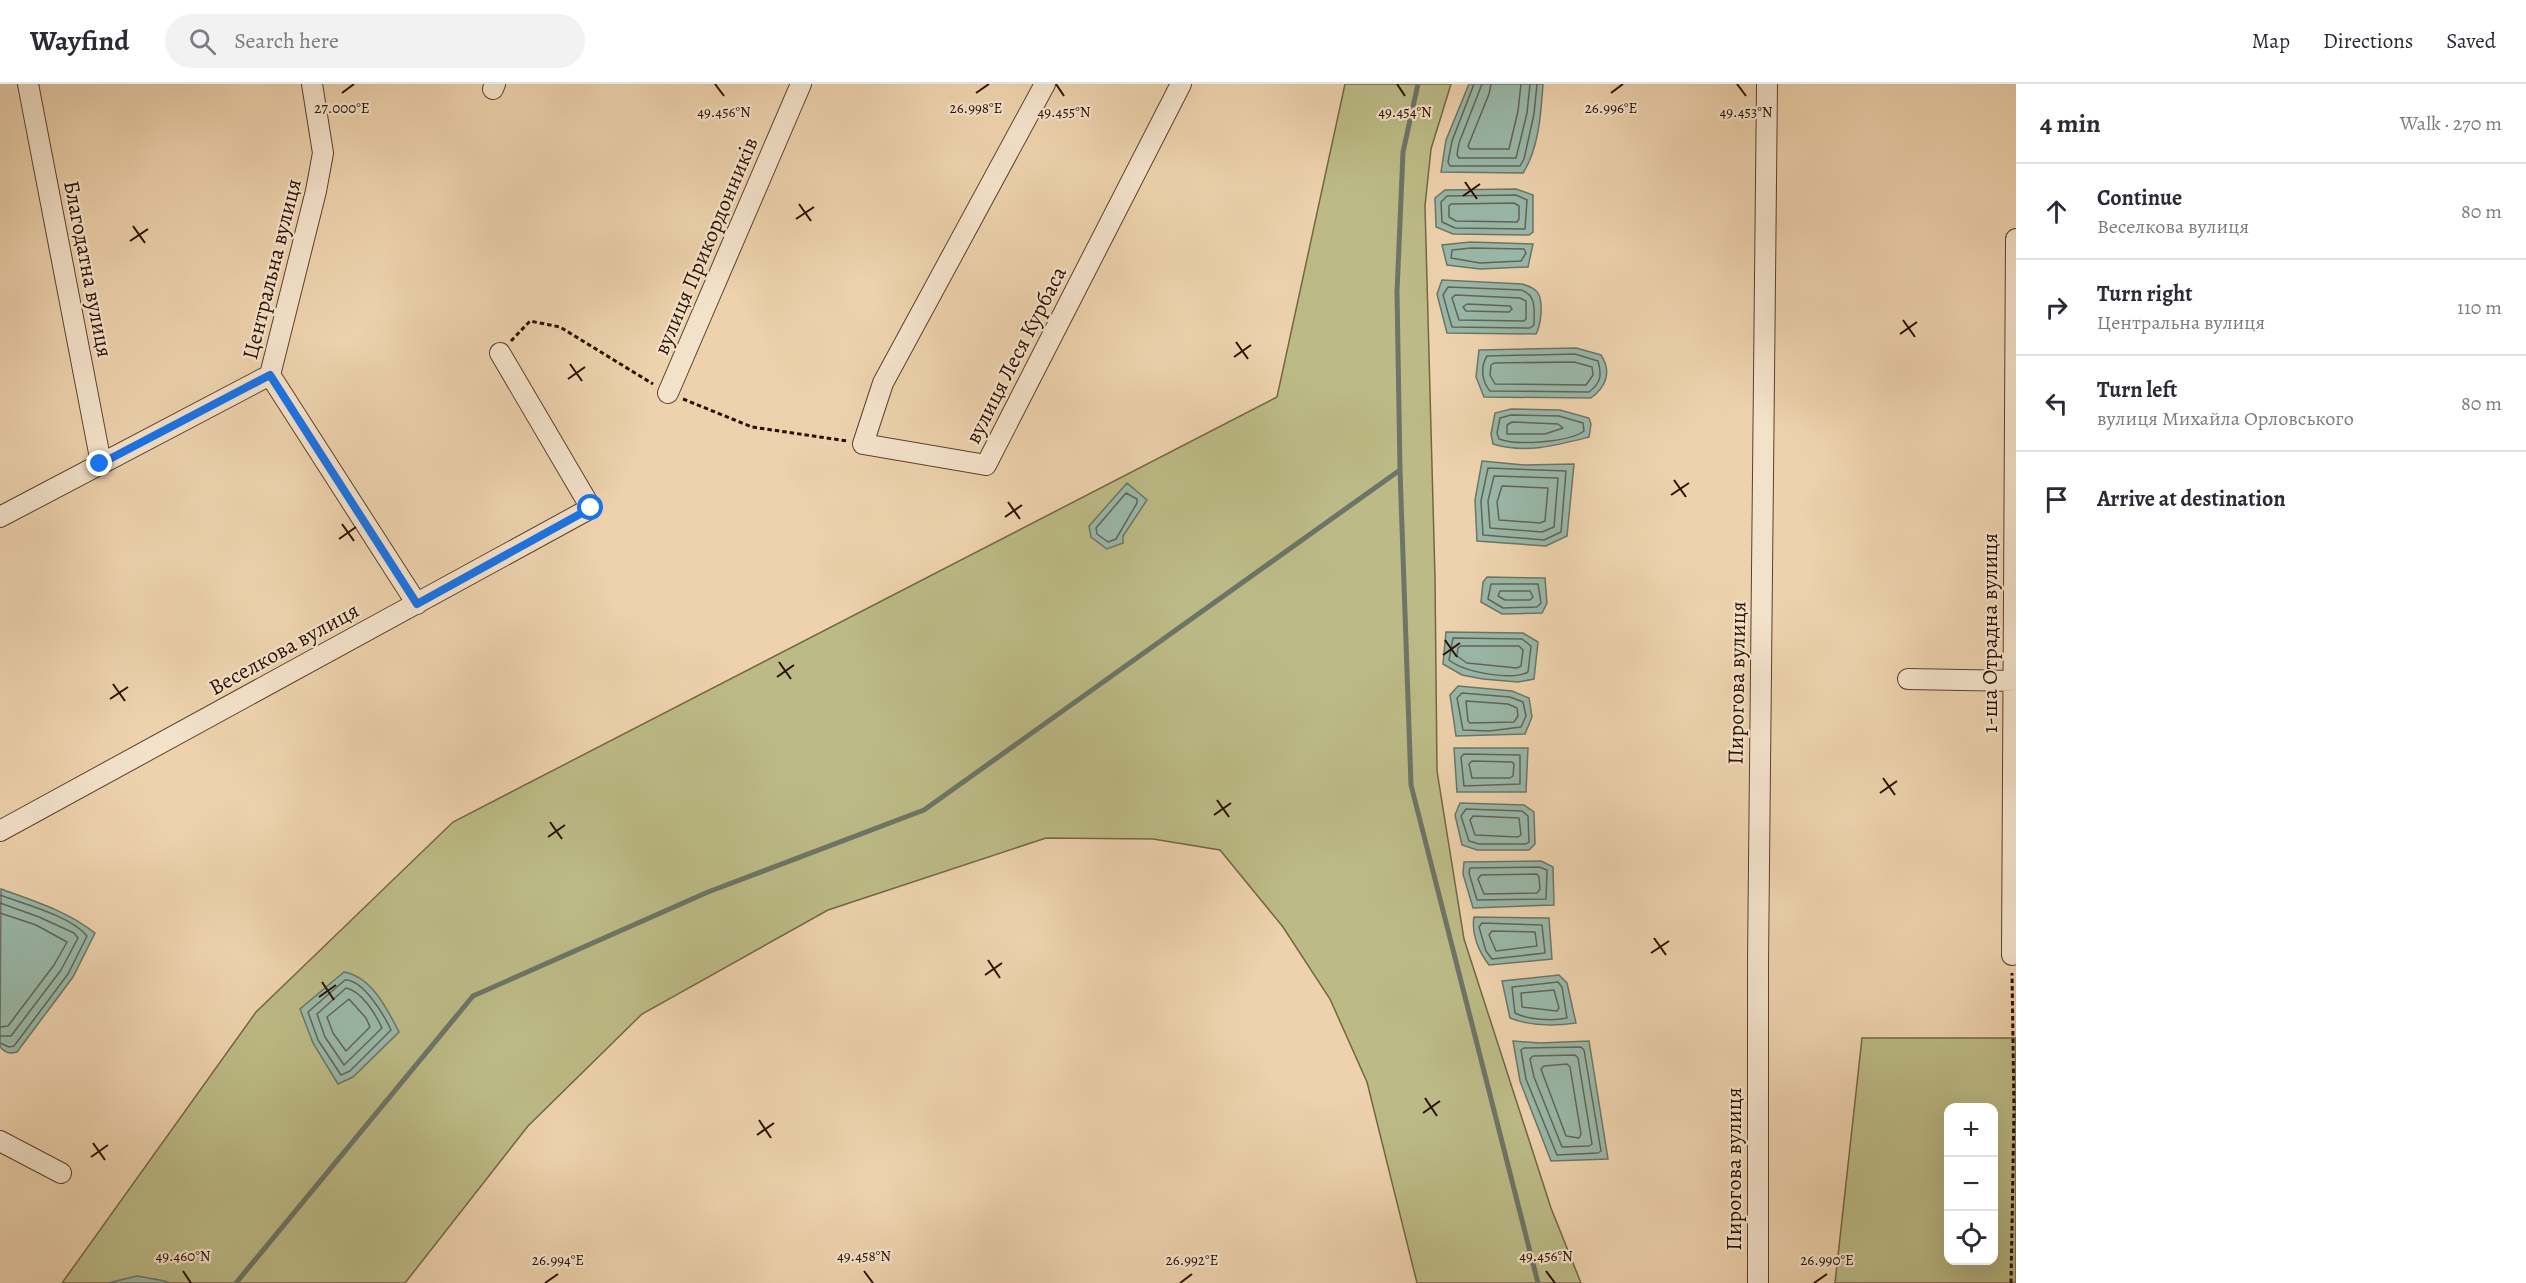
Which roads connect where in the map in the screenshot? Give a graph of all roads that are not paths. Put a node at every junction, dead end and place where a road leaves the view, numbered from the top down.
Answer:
1 (28, 84) edge
2 (312, 84) edge
3 (801, 84) edge
4 (1045, 84) edge
5 (1181, 84) edge
6 (1767, 84) edge
7 (2016, 239) edge
8 (500, 353) dead end
9 (270, 375) junction
10 (668, 393) dead end
11 (100, 464) junction
12 (0, 517) edge
13 (417, 604) junction
14 (1908, 679) dead end
15 (2015, 681) edge
16 (0, 831) edge
17 (2012, 955) road end
18 (0, 1141) edge
19 (61, 1173) dead end
20 (1758, 1283) edge

1 - 11 street, Благодатна вулиця
2 - 9 street, Центральна вулиця
3 - 10 street, вулиця Прикордонників
4 - 5 street, вулиця Леся Курбаса
6 - 20 street, Пирогова вулиця
7 - 15 street, 1-ша Отрадна вулиця
8 - 13 street, Веселкова вулиця
9 - 11 street
9 - 13 street, Центральна вулиця
11 - 12 street
13 - 16 street, Веселкова вулиця
14 - 15 street
15 - 17 street, 1-ша Отрадна вулиця
18 - 19 street

